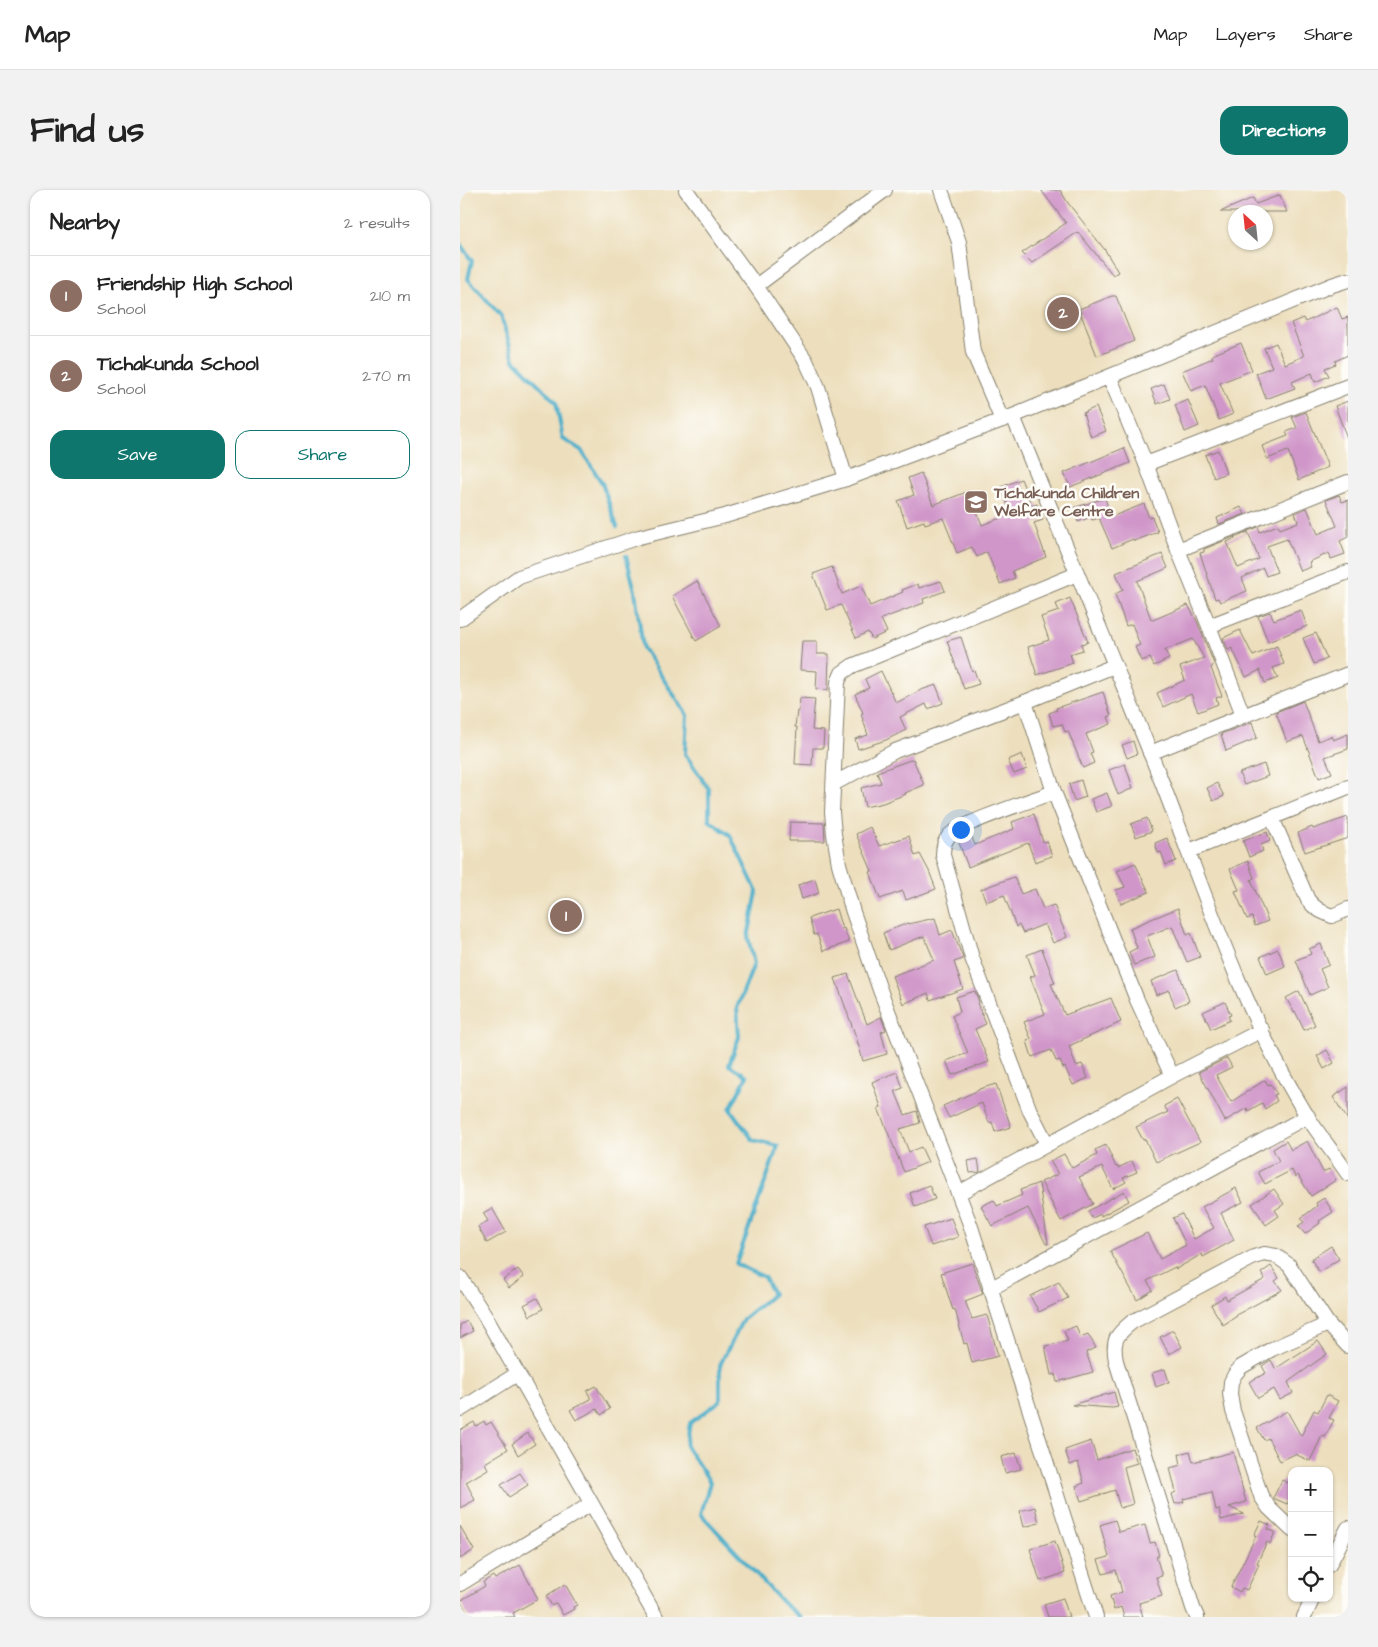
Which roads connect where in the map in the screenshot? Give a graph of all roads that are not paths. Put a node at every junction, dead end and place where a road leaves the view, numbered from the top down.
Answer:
1 (686, 190) edge
2 (885, 190) edge
3 (940, 190) edge
4 (1348, 280) edge
5 (756, 286) junction
6 (1110, 378) junction
7 (1348, 386) edge
8 (1008, 418) junction
9 (1146, 464) junction
10 (846, 479) junction
11 (1348, 482) edge
12 (1178, 550) junction
13 (1348, 572) edge
14 (1077, 574) junction
15 (460, 619) edge
16 (1209, 626) junction
17 (1114, 666) junction
18 (1348, 674) edge
19 (1025, 702) junction
20 (1243, 715) junction
21 (1150, 753) junction
22 (835, 783) junction
23 (1348, 787) edge
24 (1054, 792) junction
25 (1272, 818) junction
26 (1189, 851) junction
27 (1348, 909) edge
28 (1262, 1030) junction
29 (1172, 1076) junction
30 (1308, 1116) junction
31 (1047, 1144) junction
32 (1348, 1174) edge
33 (959, 1193) junction
34 (460, 1277) edge
35 (990, 1289) junction
36 (1328, 1324) junction
37 (1348, 1346) edge
38 (517, 1374) junction
39 (460, 1410) edge
40 (591, 1504) junction
41 (1288, 1526) edge
42 (1348, 1528) edge
43 (1338, 1551) edge
44 (460, 1584) edge
45 (1311, 1602) edge
46 (656, 1617) edge
47 (1096, 1617) edge
48 (1197, 1617) edge
49 (1304, 1617) edge

1 - 5 street
2 - 5 street
3 - 8 street
4 - 6 street
5 - 10 street
6 - 8 street
6 - 9 street
7 - 9 street
8 - 10 street
8 - 14 street
9 - 12 street
10 - 15 street
11 - 12 street
12 - 16 street
13 - 16 street
14 - 17 street
14 - 22 street
16 - 20 street
17 - 19 street
17 - 21 street
18 - 20 street
19 - 22 street
19 - 24 street
20 - 21 street
21 - 26 street
22 - 33 street
23 - 25 street
24 - 29 street
24 - 31 street
25 - 26 street
25 - 27 street
26 - 28 street
28 - 29 street
28 - 30 street
29 - 31 street
30 - 32 street
30 - 35 street
31 - 33 street
33 - 35 street
34 - 38 street
35 - 47 street
36 - 37 street
36 - 41 street
36 - 48 street
38 - 39 street
38 - 40 street
40 - 44 street
40 - 46 street
42 - 43 street
45 - 49 street

